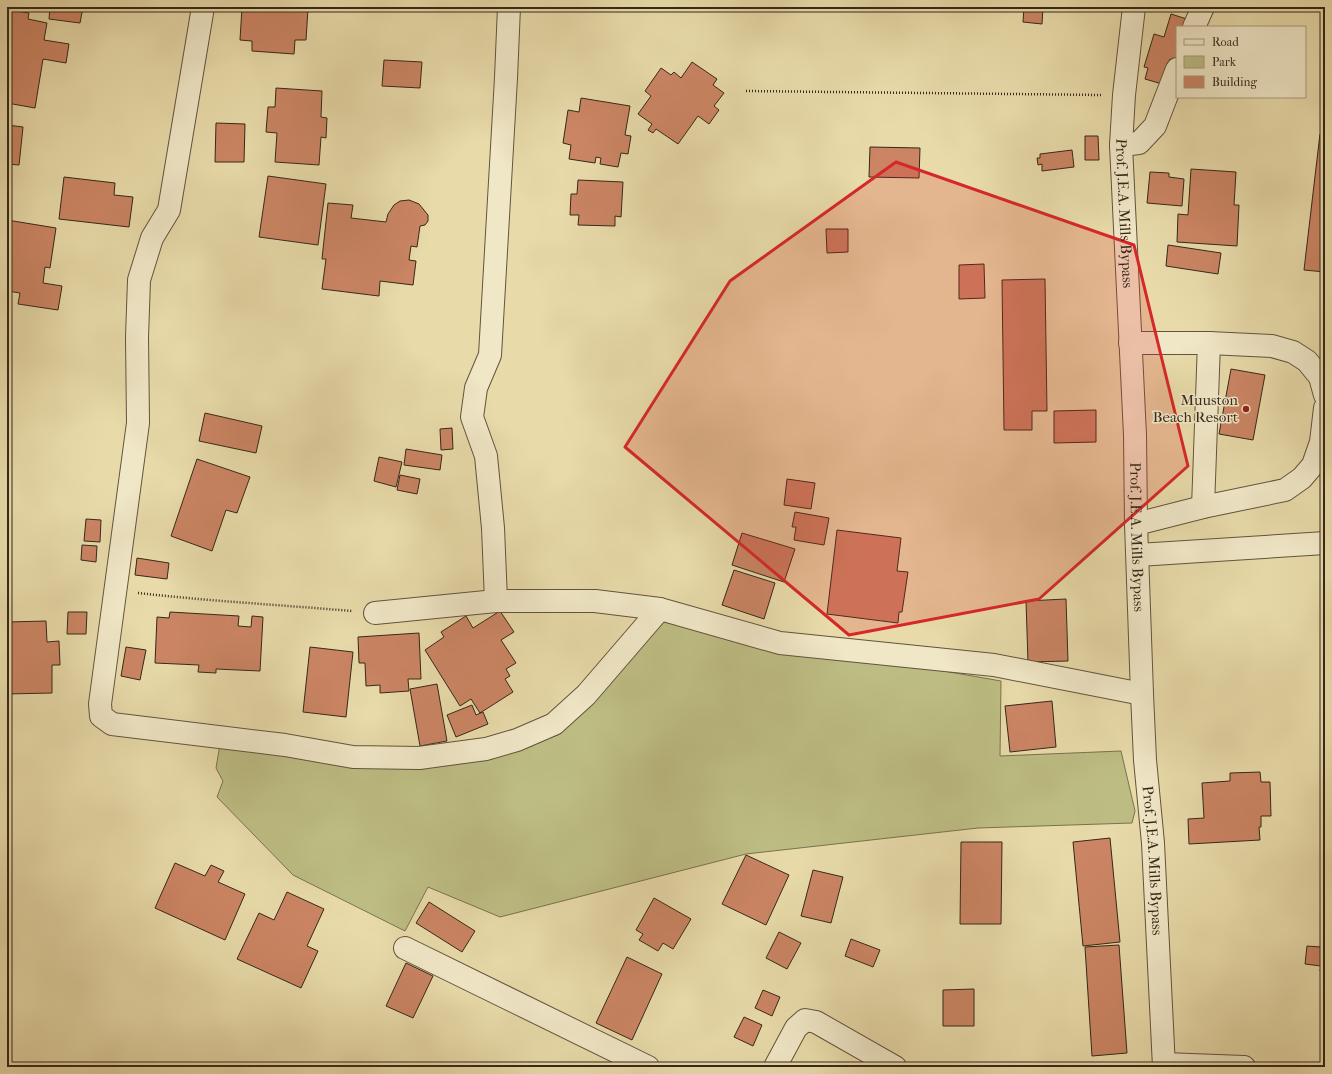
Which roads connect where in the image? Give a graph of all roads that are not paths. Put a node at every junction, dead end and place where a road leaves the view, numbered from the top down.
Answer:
1 (203, 7) edge
2 (509, 7) edge
3 (1134, 7) edge
4 (1203, 7) edge
5 (1194, 26) edge
6 (1176, 72) edge
7 (1121, 145) junction
8 (1130, 343) junction
9 (1209, 343) junction
10 (1325, 395) edge
11 (1325, 408) edge
12 (1203, 507) junction
13 (1136, 524) junction
14 (1325, 543) edge
15 (1138, 555) junction
16 (496, 601) junction
17 (660, 609) junction
18 (374, 613) road end
19 (1142, 694) junction
20 (405, 948) dead end
21 (1164, 1065) edge
22 (648, 1067) edge
23 (775, 1067) edge
24 (895, 1067) edge
25 (1244, 1067) edge

1 - 17 street
2 - 16 street
3 - 7 street, Prof. J.E.A. Mills Bypass
4 - 5 street
6 - 7 street
7 - 8 street, Prof. J.E.A. Mills Bypass
8 - 9 street
8 - 13 street, Prof. J.E.A. Mills Bypass
9 - 10 street
9 - 12 street
11 - 12 street
12 - 13 street
13 - 15 street, Prof. J.E.A. Mills Bypass
14 - 15 street
15 - 19 street, Prof. J.E.A. Mills Bypass
16 - 17 street
16 - 18 street
17 - 19 street
19 - 21 street, Prof. J.E.A. Mills Bypass
20 - 22 street
21 - 25 street
23 - 24 street

